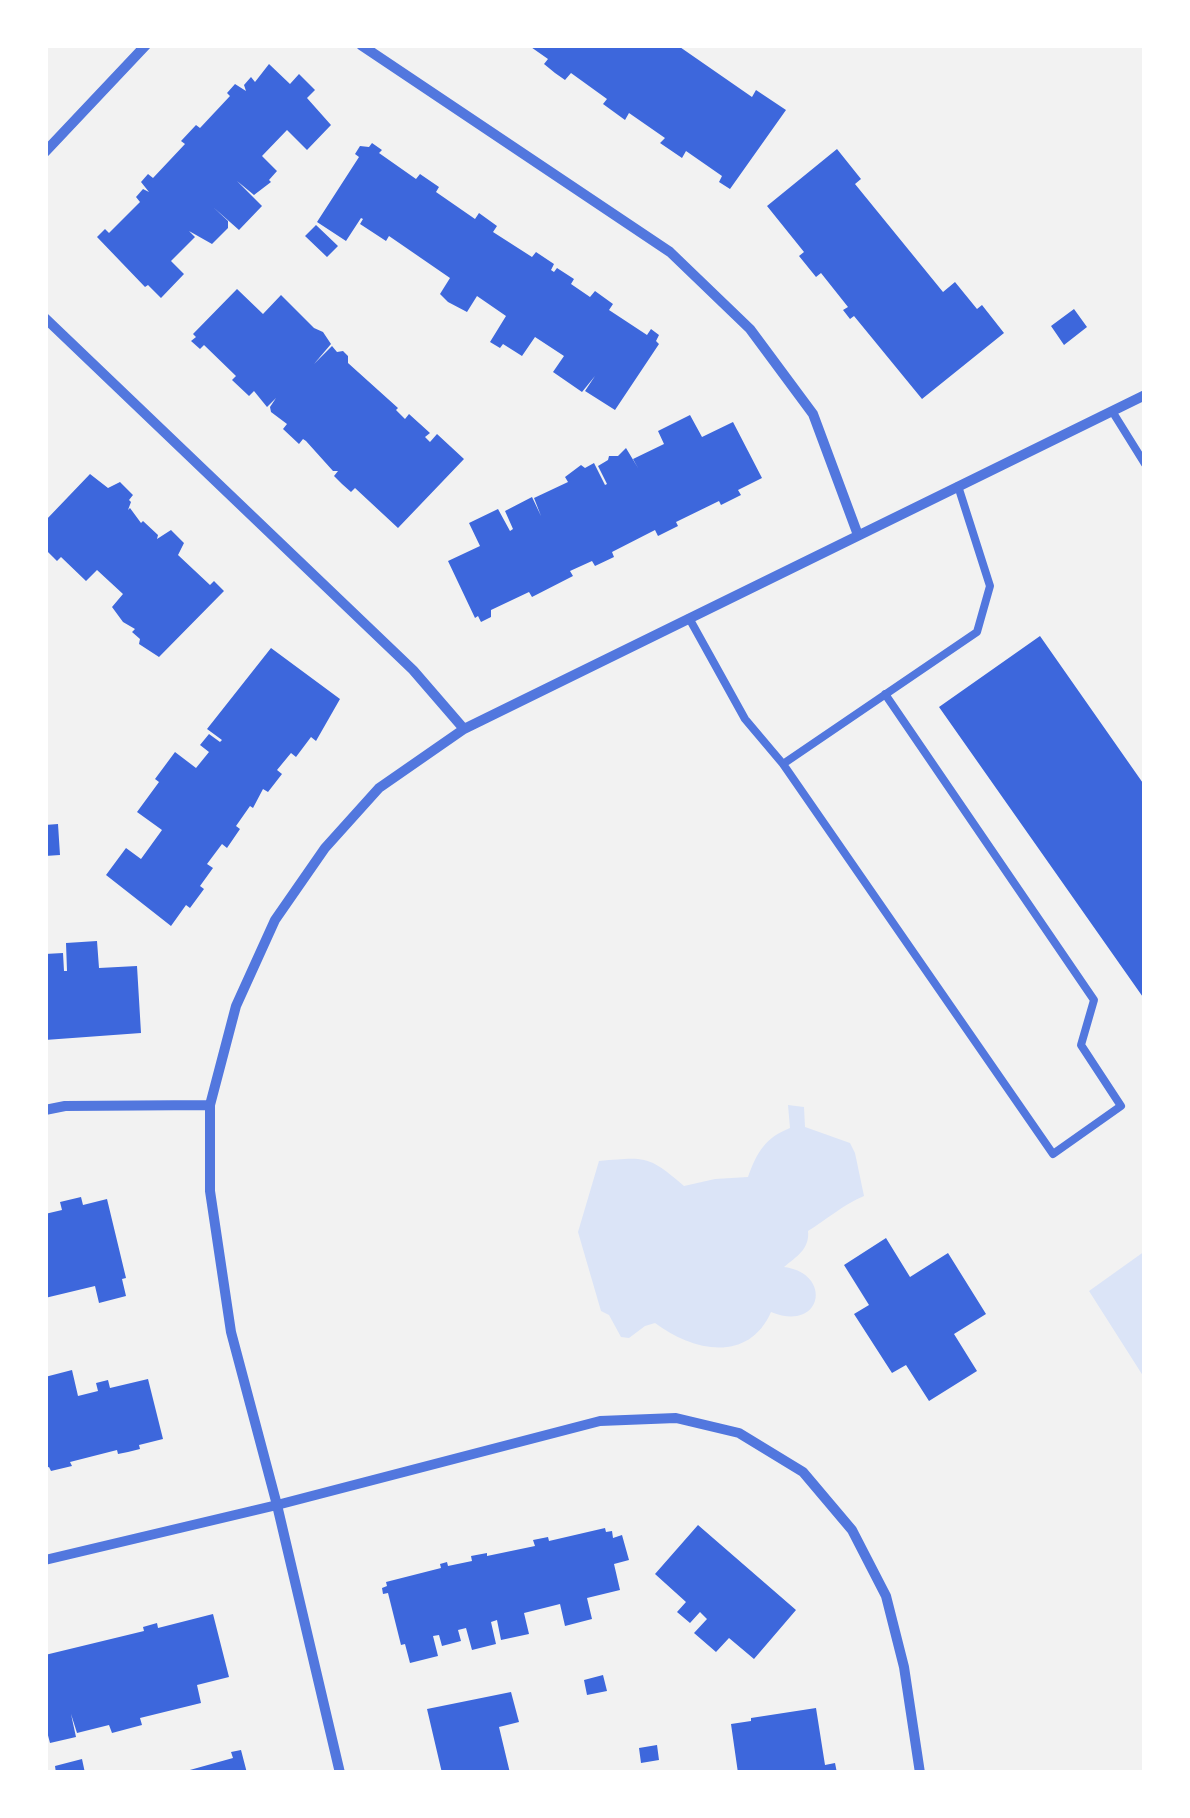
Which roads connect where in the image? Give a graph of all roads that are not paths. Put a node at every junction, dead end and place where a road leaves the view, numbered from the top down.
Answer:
1 (146, 45) edge
2 (361, 45) edge
3 (45, 152) edge
4 (45, 318) edge
5 (1145, 395) edge
6 (1112, 411) junction
7 (1145, 464) edge
8 (958, 486) junction
9 (858, 535) junction
10 (689, 618) junction
11 (885, 694) junction
12 (464, 729) junction
13 (783, 764) junction
14 (210, 1105) junction
15 (45, 1110) edge
16 (277, 1505) junction
17 (45, 1560) edge
18 (340, 1773) edge
19 (920, 1773) edge

1 - 3 street
2 - 9 street
4 - 12 street
5 - 6 street
6 - 7 lane
6 - 8 street
8 - 9 street
8 - 11 lane
9 - 10 street
10 - 12 street
10 - 13 lane
11 - 13 lane
11 - 13 lane
12 - 14 street
14 - 15 street
14 - 16 street
16 - 17 street
16 - 18 street
16 - 19 street

